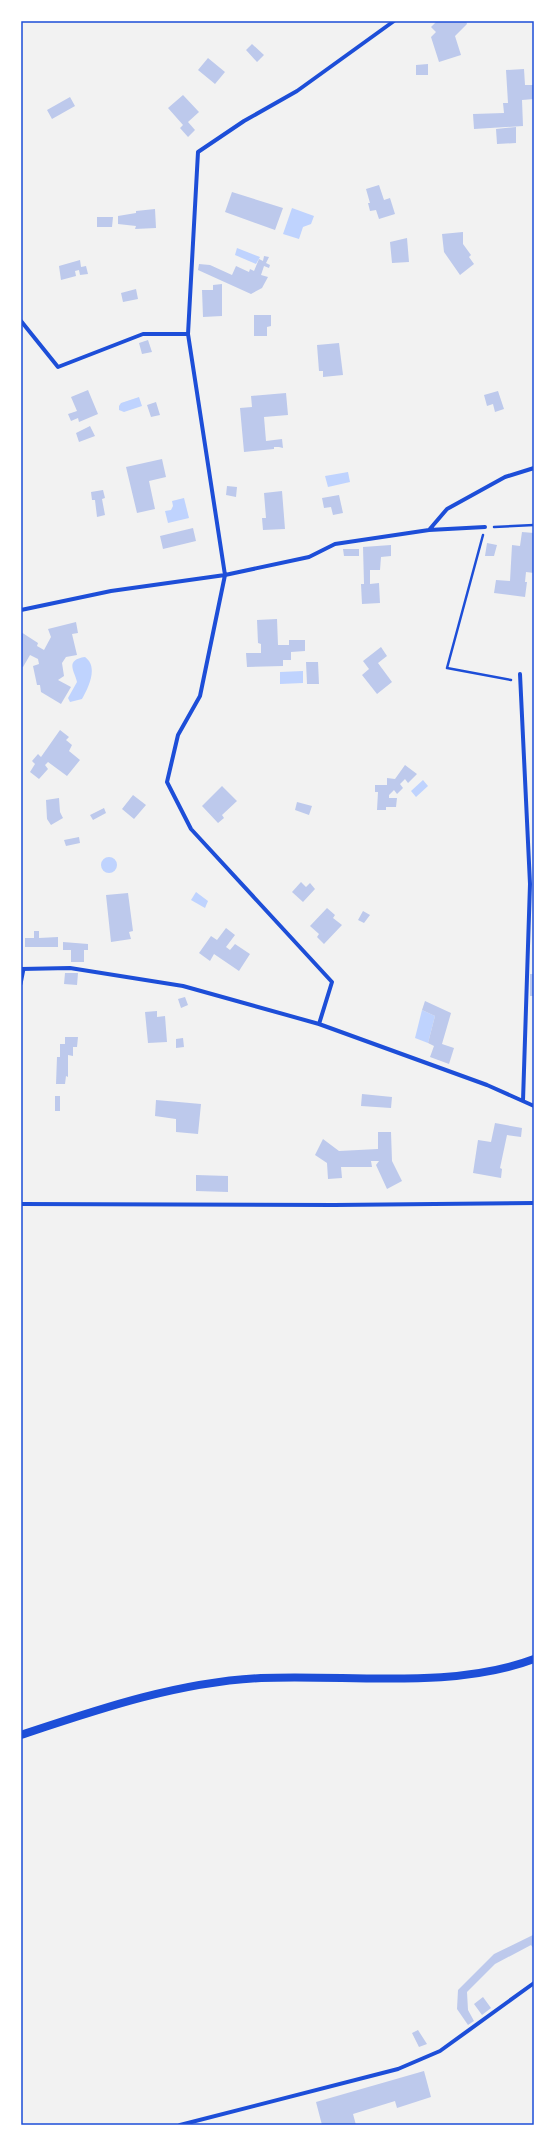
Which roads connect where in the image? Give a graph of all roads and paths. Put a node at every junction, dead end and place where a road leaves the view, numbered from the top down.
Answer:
1 (394, 21) edge
2 (21, 321) edge
3 (188, 334) junction
4 (534, 468) edge
5 (534, 525) edge
6 (486, 527) junction
7 (429, 530) junction
8 (225, 575) junction
9 (21, 610) edge
10 (520, 674) dead end
11 (520, 681) junction
12 (23, 969) edge
13 (21, 984) edge
14 (319, 1024) junction
15 (523, 1101) junction
16 (534, 1106) edge
17 (534, 1202) edge
18 (21, 1204) edge
19 (534, 1659) edge
20 (21, 1735) edge
21 (534, 1983) edge
22 (180, 2125) edge

1 - 3 street
2 - 3 street
3 - 8 street
4 - 7 street
5 - 6 path
6 - 7 street
6 - 11 path
7 - 8 street
8 - 9 street
8 - 14 street
10 - 11 street
11 - 15 street
12 - 13 lane
12 - 14 street
14 - 15 street
15 - 16 street
17 - 18 street
19 - 20 main road
21 - 22 street

